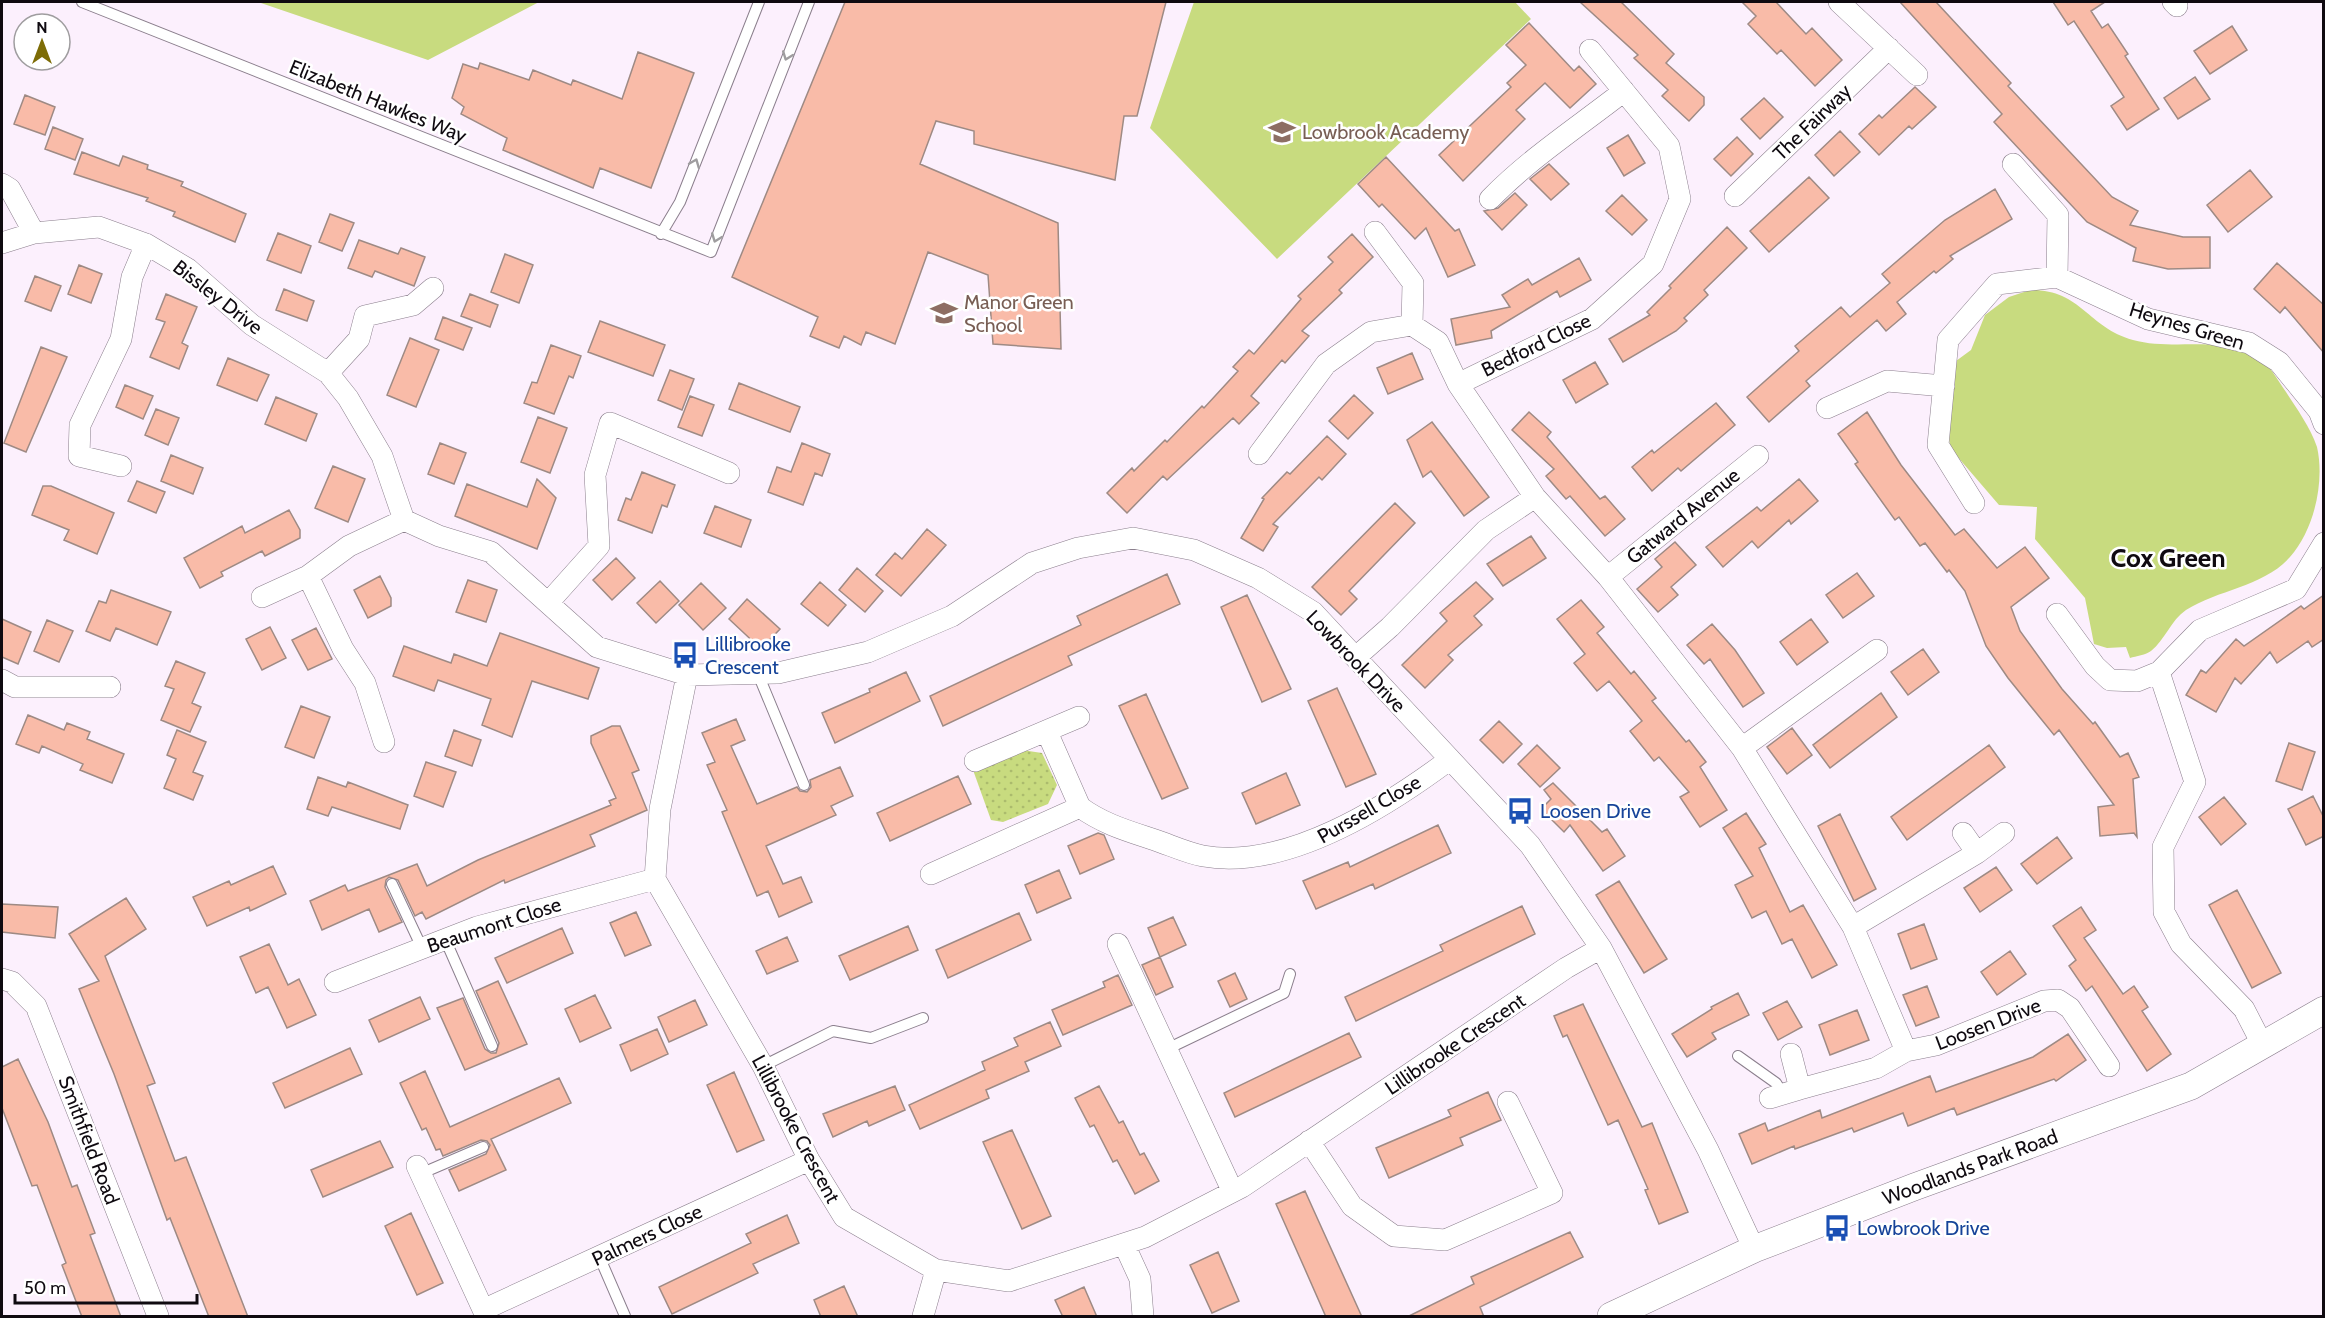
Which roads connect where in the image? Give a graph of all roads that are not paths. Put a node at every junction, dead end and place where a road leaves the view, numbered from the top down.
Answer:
1 (82, 2) edge
2 (759, 2) edge
3 (808, 2) edge
4 (1839, 2) edge
5 (1889, 48) junction
6 (1590, 50) dead end
7 (1917, 75) dead end
8 (1624, 91) junction
9 (2013, 164) dead end
10 (2, 184) edge
11 (1735, 196) dead end
12 (1490, 199) dead end
13 (1375, 232) dead end
14 (34, 233) junction
15 (661, 234) junction
16 (2, 243) edge
17 (146, 244) junction
18 (2057, 277) junction
19 (433, 288) dead end
20 (1412, 326) junction
21 (328, 373) junction
22 (1458, 384) junction
23 (1944, 386) junction
24 (1827, 408) dead end
25 (2324, 424) edge
26 (1259, 454) dead end
27 (1758, 456) dead end
28 (121, 466) dead end
29 (729, 473) dead end
30 (1535, 497) junction
31 (1974, 502) dead end
32 (404, 520) junction
33 (2324, 543) edge
34 (308, 576) junction
35 (1608, 577) junction
36 (261, 597) dead end
37 (548, 603) junction
38 (2057, 614) dead end
39 (1877, 650) dead end
40 (1356, 657) junction
41 (2160, 672) junction
42 (758, 674) junction
43 (687, 675) junction
44 (2, 680) edge
45 (110, 687) dead end
46 (1079, 717) dead end
47 (1047, 732) junction
48 (384, 742) dead end
49 (1742, 748) junction
50 (1449, 759) junction
51 (975, 761) dead end
52 (804, 785) dead end
53 (1080, 807) junction
54 (1964, 833) dead end
55 (2004, 833) dead end
56 (1977, 853) junction
57 (931, 874) dead end
58 (655, 879) junction
59 (392, 884) dead end
60 (1853, 927) junction
61 (445, 939) junction
62 (1118, 944) dead end
63 (422, 948) junction
64 (1601, 948) junction
65 (1290, 974) dead end
66 (2, 979) edge
67 (335, 982) dead end
68 (2324, 1010) edge
69 (923, 1018) dead end
70 (2262, 1044) junction
71 (492, 1046) dead end
72 (1166, 1050) junction
73 (1906, 1051) junction
74 (1791, 1054) dead end
75 (1738, 1056) dead end
76 (2109, 1065) dead end
77 (763, 1066) junction
78 (1785, 1094) junction
79 (1508, 1102) dead end
80 (1309, 1141) junction
81 (483, 1147) dead end
82 (809, 1160) junction
83 (418, 1170) joint
84 (1232, 1190) junction
85 (1124, 1244) junction
86 (1754, 1249) junction
87 (599, 1256) junction
88 (936, 1270) junction
89 (485, 1313) edge
90 (159, 1317) edge
91 (625, 1317) edge
92 (923, 1317) edge
93 (1143, 1317) edge
94 (1611, 1317) edge

1 - 15 lane, Elizabeth Hawkes Way
15 -> 2 lane
3 -> 15 lane, Elizabeth Hawkes Way
4 - 5 street
5 - 7 street
5 - 11 street, The Fairway
6 - 8 street, Bedford Close
8 - 12 street
8 - 22 street, Bedford Close
9 - 18 street
10 - 14 street
13 - 20 street
14 - 16 street, Bissley Drive
14 - 17 street, Bissley Drive
17 - 21 street, Bissley Drive
17 - 28 street
18 - 23 street
18 - 25 street, Heynes Green
19 - 21 street
20 - 22 street
20 - 26 street
21 - 32 street, Bissley Drive
22 - 30 street
23 - 24 street
23 - 31 street
27 - 35 street, Gatward Avenue
29 - 37 street
30 - 35 street
30 - 40 street
32 - 34 street
32 - 37 street, Lowbrook Drive
33 - 41 street
34 - 36 street
34 - 48 street
35 - 49 street
37 - 43 street, Lowbrook Drive
38 - 41 street
39 - 49 street
40 - 42 street, Lowbrook Drive
40 - 50 street, Lowbrook Drive
41 - 70 street
42 - 43 street, Lowbrook Drive
42 - 52 lane
43 - 58 street
44 - 45 street
46 - 47 street
47 - 51 street
47 - 53 street
49 - 60 street
50 - 53 street, Purssell Close
50 - 64 street, Lowbrook Drive
53 - 57 street
54 - 56 street
55 - 56 street
56 - 60 street
58 - 61 street, Beaumont Close
58 - 77 street, Lillibrooke Crescent
59 - 63 lane
60 - 73 street
61 - 63 street, Beaumont Close
61 - 71 lane
62 - 72 street
63 - 67 street, Beaumont Close
64 - 80 street, Lillibrooke Crescent
64 - 86 street, Lowbrook Drive
65 - 72 lane
66 - 90 street, Smithfield Road
68 - 70 street, Woodlands Park Road
69 - 77 lane
70 - 86 street, Woodlands Park Road
72 - 84 street
73 - 76 street, Loosen Drive
73 - 78 street, Loosen Drive
74 - 78 street
75 - 78 lane
77 - 82 street, Lillibrooke Crescent
79 - 80 street
80 - 84 street, Lillibrooke Crescent
81 - 83 lane
82 - 87 street, Palmers Close
82 - 88 street, Lillibrooke Crescent
83 - 89 street, Palmers Close
84 - 85 street, Lillibrooke Crescent
85 - 88 street, Lillibrooke Crescent
85 - 93 street
86 - 94 street, Woodlands Park Road
87 - 89 street, Palmers Close
87 - 91 lane
88 - 92 street

